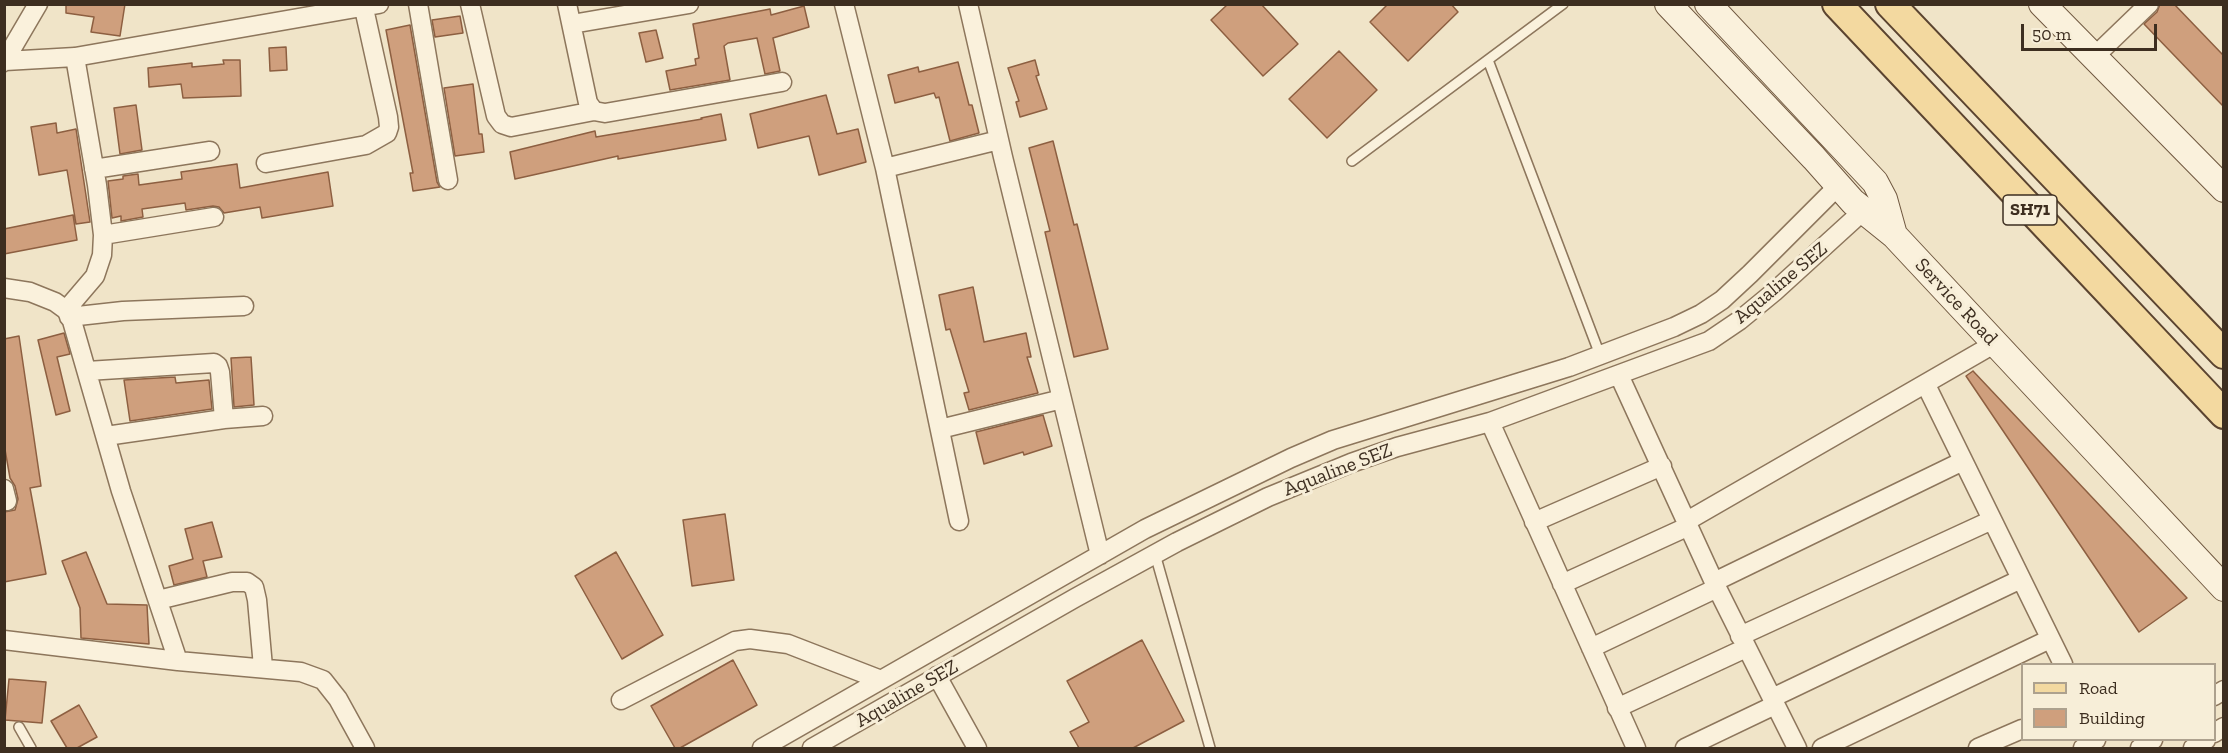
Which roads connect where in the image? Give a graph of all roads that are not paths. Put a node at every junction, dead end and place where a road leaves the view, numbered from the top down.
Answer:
1 (38, 4) edge
2 (418, 4) edge
3 (470, 4) edge
4 (567, 4) edge
5 (689, 4) edge
6 (844, 4) edge
7 (968, 4) edge
8 (1563, 4) edge
9 (1668, 4) edge
10 (1708, 4) edge
11 (1837, 4) edge
12 (1890, 4) edge
13 (2042, 4) edge
14 (2149, 4) edge
15 (369, 6) edge
16 (572, 24) junction
17 (75, 57) junction
18 (2094, 57) junction
19 (1488, 60) junction
20 (5, 62) edge
21 (782, 82) dead end
22 (594, 111) junction
23 (999, 140) junction
24 (210, 152) dead end
25 (1352, 161) dead end
26 (266, 163) dead end
27 (885, 168) junction
28 (94, 169) junction
29 (448, 180) dead end
30 (1838, 186) junction
31 (2223, 189) edge
32 (1863, 211) junction
33 (214, 217) dead end
34 (103, 235) junction
35 (1894, 235) junction
36 (4, 288) edge
37 (244, 306) dead end
38 (67, 313) junction
39 (1994, 344) junction
40 (2223, 354) edge
41 (1600, 355) junction
42 (87, 371) junction
43 (1619, 375) junction
44 (1926, 385) junction
45 (1062, 399) junction
46 (2223, 414) edge
47 (262, 417) dead end
48 (224, 419) junction
49 (1490, 422) junction
50 (940, 429) junction
51 (106, 436) junction
52 (1963, 461) junction
53 (1662, 466) junction
54 (1992, 520) junction
55 (959, 521) dead end
56 (1534, 522) junction
57 (1688, 524) junction
58 (1155, 554) junction
59 (1100, 555) junction
60 (2021, 579) junction
61 (1562, 584) junction
62 (1716, 585) junction
63 (2223, 588) edge
64 (158, 600) junction
65 (2050, 639) junction
66 (4, 640) edge
67 (1743, 642) junction
68 (1591, 648) junction
69 (178, 662) junction
70 (2062, 663) edge
71 (263, 667) junction
72 (937, 676) junction
73 (881, 680) junction
74 (621, 700) dead end
75 (1773, 701) junction
76 (1617, 708) junction
77 (19, 727) dead end
78 (2021, 729) edge
79 (31, 748) edge
80 (365, 748) edge
81 (762, 748) edge
82 (812, 748) edge
83 (977, 748) edge
84 (1210, 748) edge
85 (1636, 748) edge
86 (1685, 748) edge
87 (1797, 748) edge
88 (1822, 748) edge
89 (1978, 748) edge

1 - 20 street
2 - 29 street
3 - 22 street
4 - 16 street
5 - 16 street
6 - 27 street
7 - 23 street
8 - 19 lane
9 - 30 street
10 - 35 street, Service Road
11 - 46 main road, SH71
12 - 40 main road, SH71
13 - 18 street
14 - 18 street
15 - 17 street
15 - 26 street
16 - 22 street
17 - 20 street
17 - 28 street
18 - 31 street
19 - 25 lane
19 - 41 lane
21 - 22 street
23 - 27 street
23 - 45 street
24 - 28 street
27 - 50 street
28 - 34 street
30 - 32 street
30 - 41 street
32 - 35 street
32 - 43 street, Aqualine SEZ
33 - 34 street
34 - 38 street
35 - 39 street, Service Road
36 - 38 street
37 - 38 street
38 - 42 street
39 - 44 street
39 - 63 street, Service Road
41 - 59 street
42 - 48 street
42 - 51 street
43 - 49 street, Aqualine SEZ
43 - 53 street
44 - 52 street
44 - 57 street
45 - 50 street
45 - 59 street
47 - 48 street
48 - 51 street
49 - 56 street
49 - 58 street, Aqualine SEZ
50 - 55 street
51 - 64 street
52 - 54 street
52 - 62 street
53 - 56 street
53 - 57 street
54 - 60 street
54 - 67 street
56 - 61 street
57 - 61 street
57 - 62 street
58 - 72 street, Aqualine SEZ
58 - 84 lane
59 - 73 street
60 - 65 street
60 - 75 street
61 - 68 street
62 - 67 street
62 - 68 street
64 - 69 street
64 - 71 street
65 - 70 street
65 - 88 street
66 - 69 street
67 - 75 street
67 - 76 street
68 - 76 street
69 - 71 street
71 - 80 street
72 - 82 street, Aqualine SEZ
72 - 83 street
73 - 74 street
73 - 81 street
75 - 86 street
75 - 87 street
76 - 85 street
77 - 79 lane
78 - 89 street

